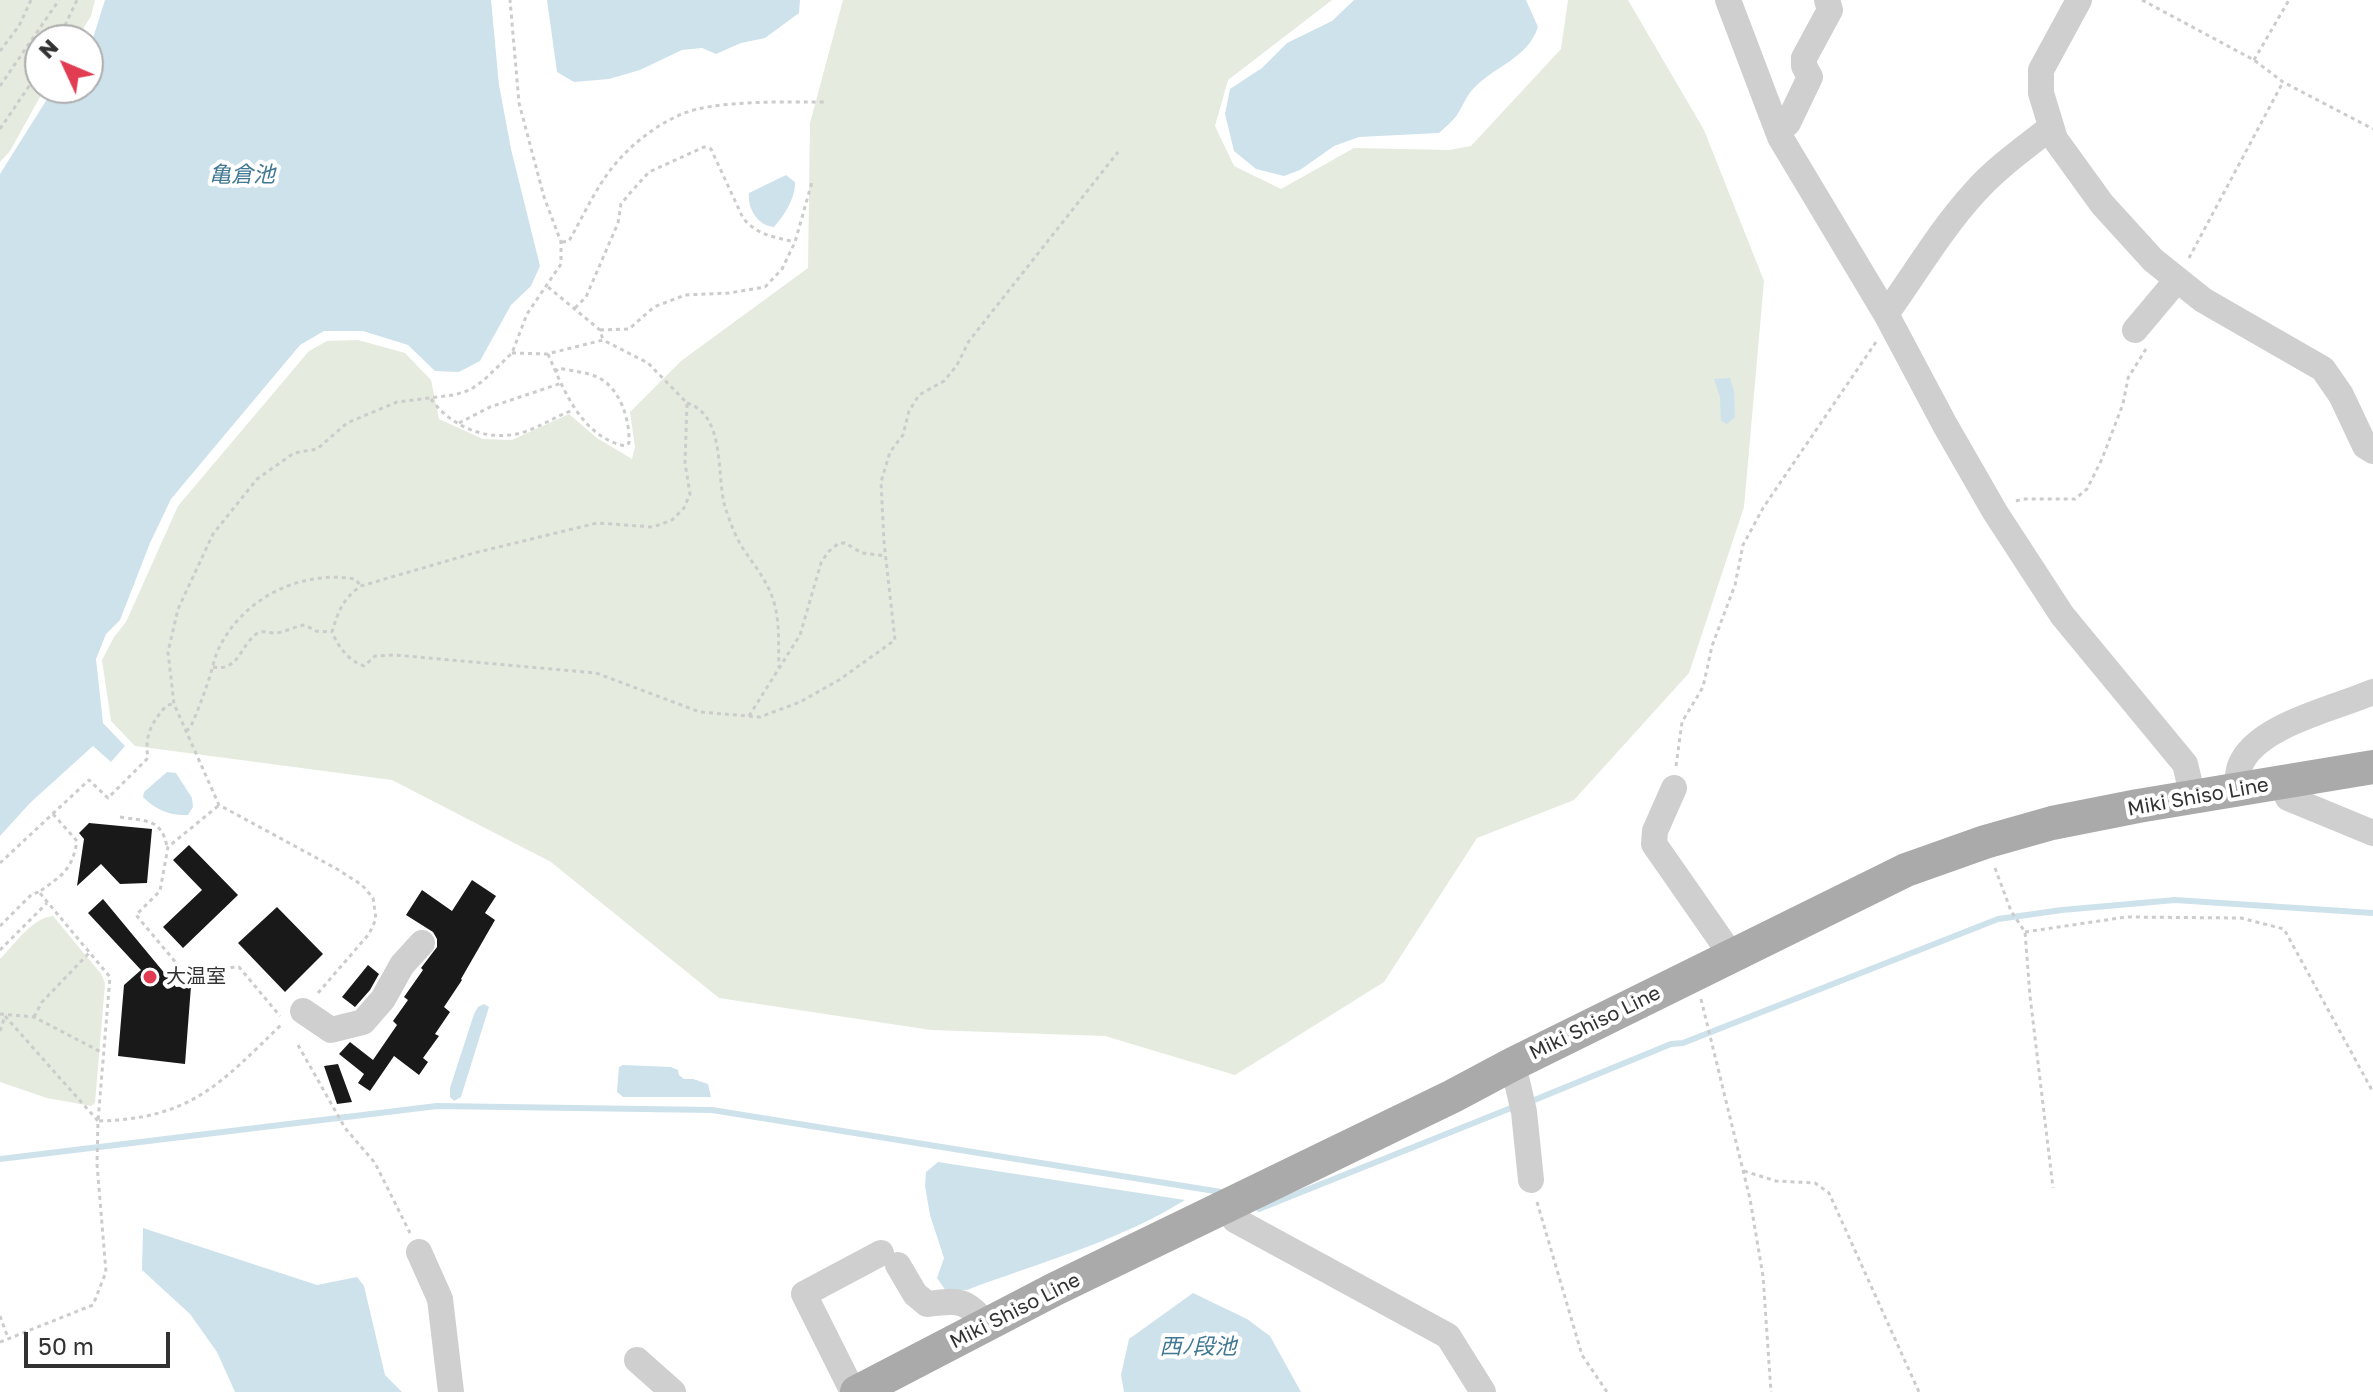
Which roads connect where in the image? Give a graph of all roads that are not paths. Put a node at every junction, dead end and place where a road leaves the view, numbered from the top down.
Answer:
1 (1728, 0) edge
2 (1827, 0) edge
3 (2079, 0) edge
4 (2051, 127) junction
5 (1778, 131) junction
6 (2177, 280) junction
7 (1889, 319) junction
8 (2143, 336) road end
9 (2373, 451) edge
10 (2373, 692) edge
11 (2373, 767) edge
12 (2282, 783) junction
13 (1674, 788) road end
14 (2237, 791) junction
15 (2193, 797) junction
16 (2373, 833) edge
17 (422, 943) dead end
18 (1732, 956) junction
19 (303, 1011) road end
20 (1513, 1064) junction
21 (1531, 1180) road end
22 (1225, 1207) junction
23 (419, 1252) road end
24 (987, 1325) junction
25 (637, 1360) dead end
26 (451, 1392) edge
27 (673, 1392) edge
28 (855, 1392) edge
29 (1483, 1392) edge

1 - 5 street
2 - 5 street
3 - 4 street
4 - 6 street
4 - 7 street
5 - 7 street
6 - 8 street
6 - 9 street
7 - 15 street
10 - 14 street
11 - 12 main road, Miki Shiso Line
12 - 14 main road, Miki Shiso Line
12 - 16 street
13 - 18 street
14 - 15 main road, Miki Shiso Line
15 - 18 main road, Miki Shiso Line
17 - 19 street
18 - 20 main road, Miki Shiso Line
20 - 21 street
20 - 22 main road, Miki Shiso Line
22 - 24 main road, Miki Shiso Line
22 - 29 street
23 - 26 street
24 - 28 main road, Miki Shiso Line
24 - 28 street
25 - 27 street

